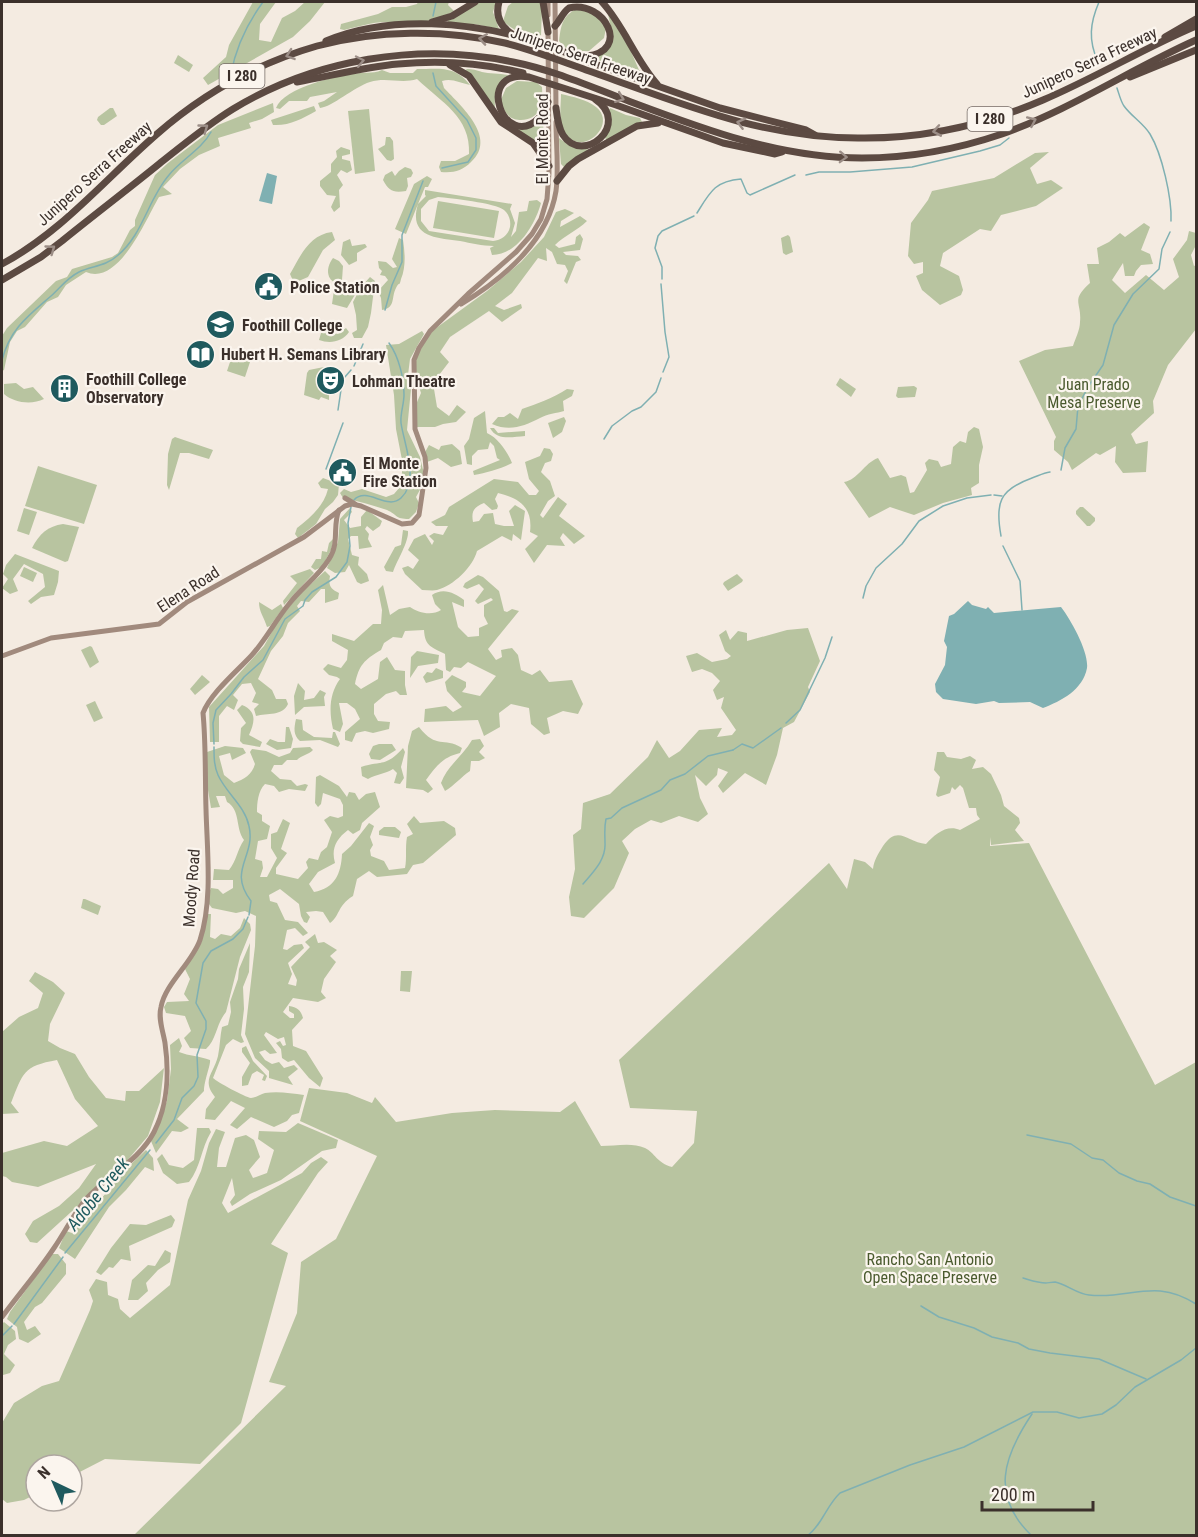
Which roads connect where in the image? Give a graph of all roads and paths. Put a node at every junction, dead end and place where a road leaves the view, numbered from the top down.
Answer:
1 (476, 2) edge
2 (499, 2) edge
3 (545, 2) edge
4 (555, 2) edge
5 (602, 2) edge
6 (1197, 19) edge
7 (403, 25) junction
8 (555, 26) junction
9 (1197, 26) edge
10 (548, 32) joint
11 (517, 36) junction
12 (1197, 40) edge
13 (313, 47) junction
14 (1147, 50) junction
15 (1197, 50) edge
16 (565, 51) junction
17 (439, 64) junction
18 (540, 80) junction
19 (284, 84) junction
20 (658, 86) junction
21 (579, 92) junction
22 (1091, 93) junction
23 (548, 102) junction
24 (556, 108) junction
25 (667, 124) junction
26 (819, 137) junction
27 (784, 151) junction
28 (549, 166) junction
29 (557, 182) junction
30 (2, 264) edge
31 (2, 280) edge
32 (457, 306) junction
33 (345, 498) dead end
34 (356, 505) junction
35 (339, 510) junction
36 (321, 524) junction
37 (337, 531) junction
38 (2, 656) edge
39 (2, 1317) edge

1 - 7 highway
2 - 11 highway
3 - 10 highway
4 - 8 street, El Monte Road
5 - 20 highway
6 - 14 highway
7 - 11 highway
7 - 13 highway
8 - 16 highway
8 - 24 street, El Monte Road
9 - 14 highway, Junipero Serra Freeway / I 280
10 - 23 street, El Monte Road
11 - 16 highway
12 - 22 highway, Junipero Serra Freeway / I 280
26 -> 13 highway, Junipero Serra Freeway / I 280
13 -> 30 highway, Junipero Serra Freeway / I 280
14 -> 26 highway, Junipero Serra Freeway / I 280
15 - 22 highway
16 - 20 highway
17 - 18 highway
17 - 19 highway
17 - 28 highway
18 - 21 highway
18 - 23 highway
19 -> 27 highway, Junipero Serra Freeway / I 280
31 -> 19 highway, Junipero Serra Freeway / I 280
20 - 26 highway
21 - 24 highway
21 - 25 highway
27 -> 22 highway, Junipero Serra Freeway / I 280
23 - 28 street, El Monte Road
24 - 29 street, El Monte Road
25 - 27 highway
25 - 29 highway
28 - 32 street, El Monte Road
29 - 32 street, El Monte Road
32 - 34 street, El Monte Road
33 - 34 street
34 - 35 street
35 - 36 street, Elena Road
35 - 37 street, Moody Road
36 - 37 street
36 - 38 street, Elena Road
37 - 39 street, Moody Road

